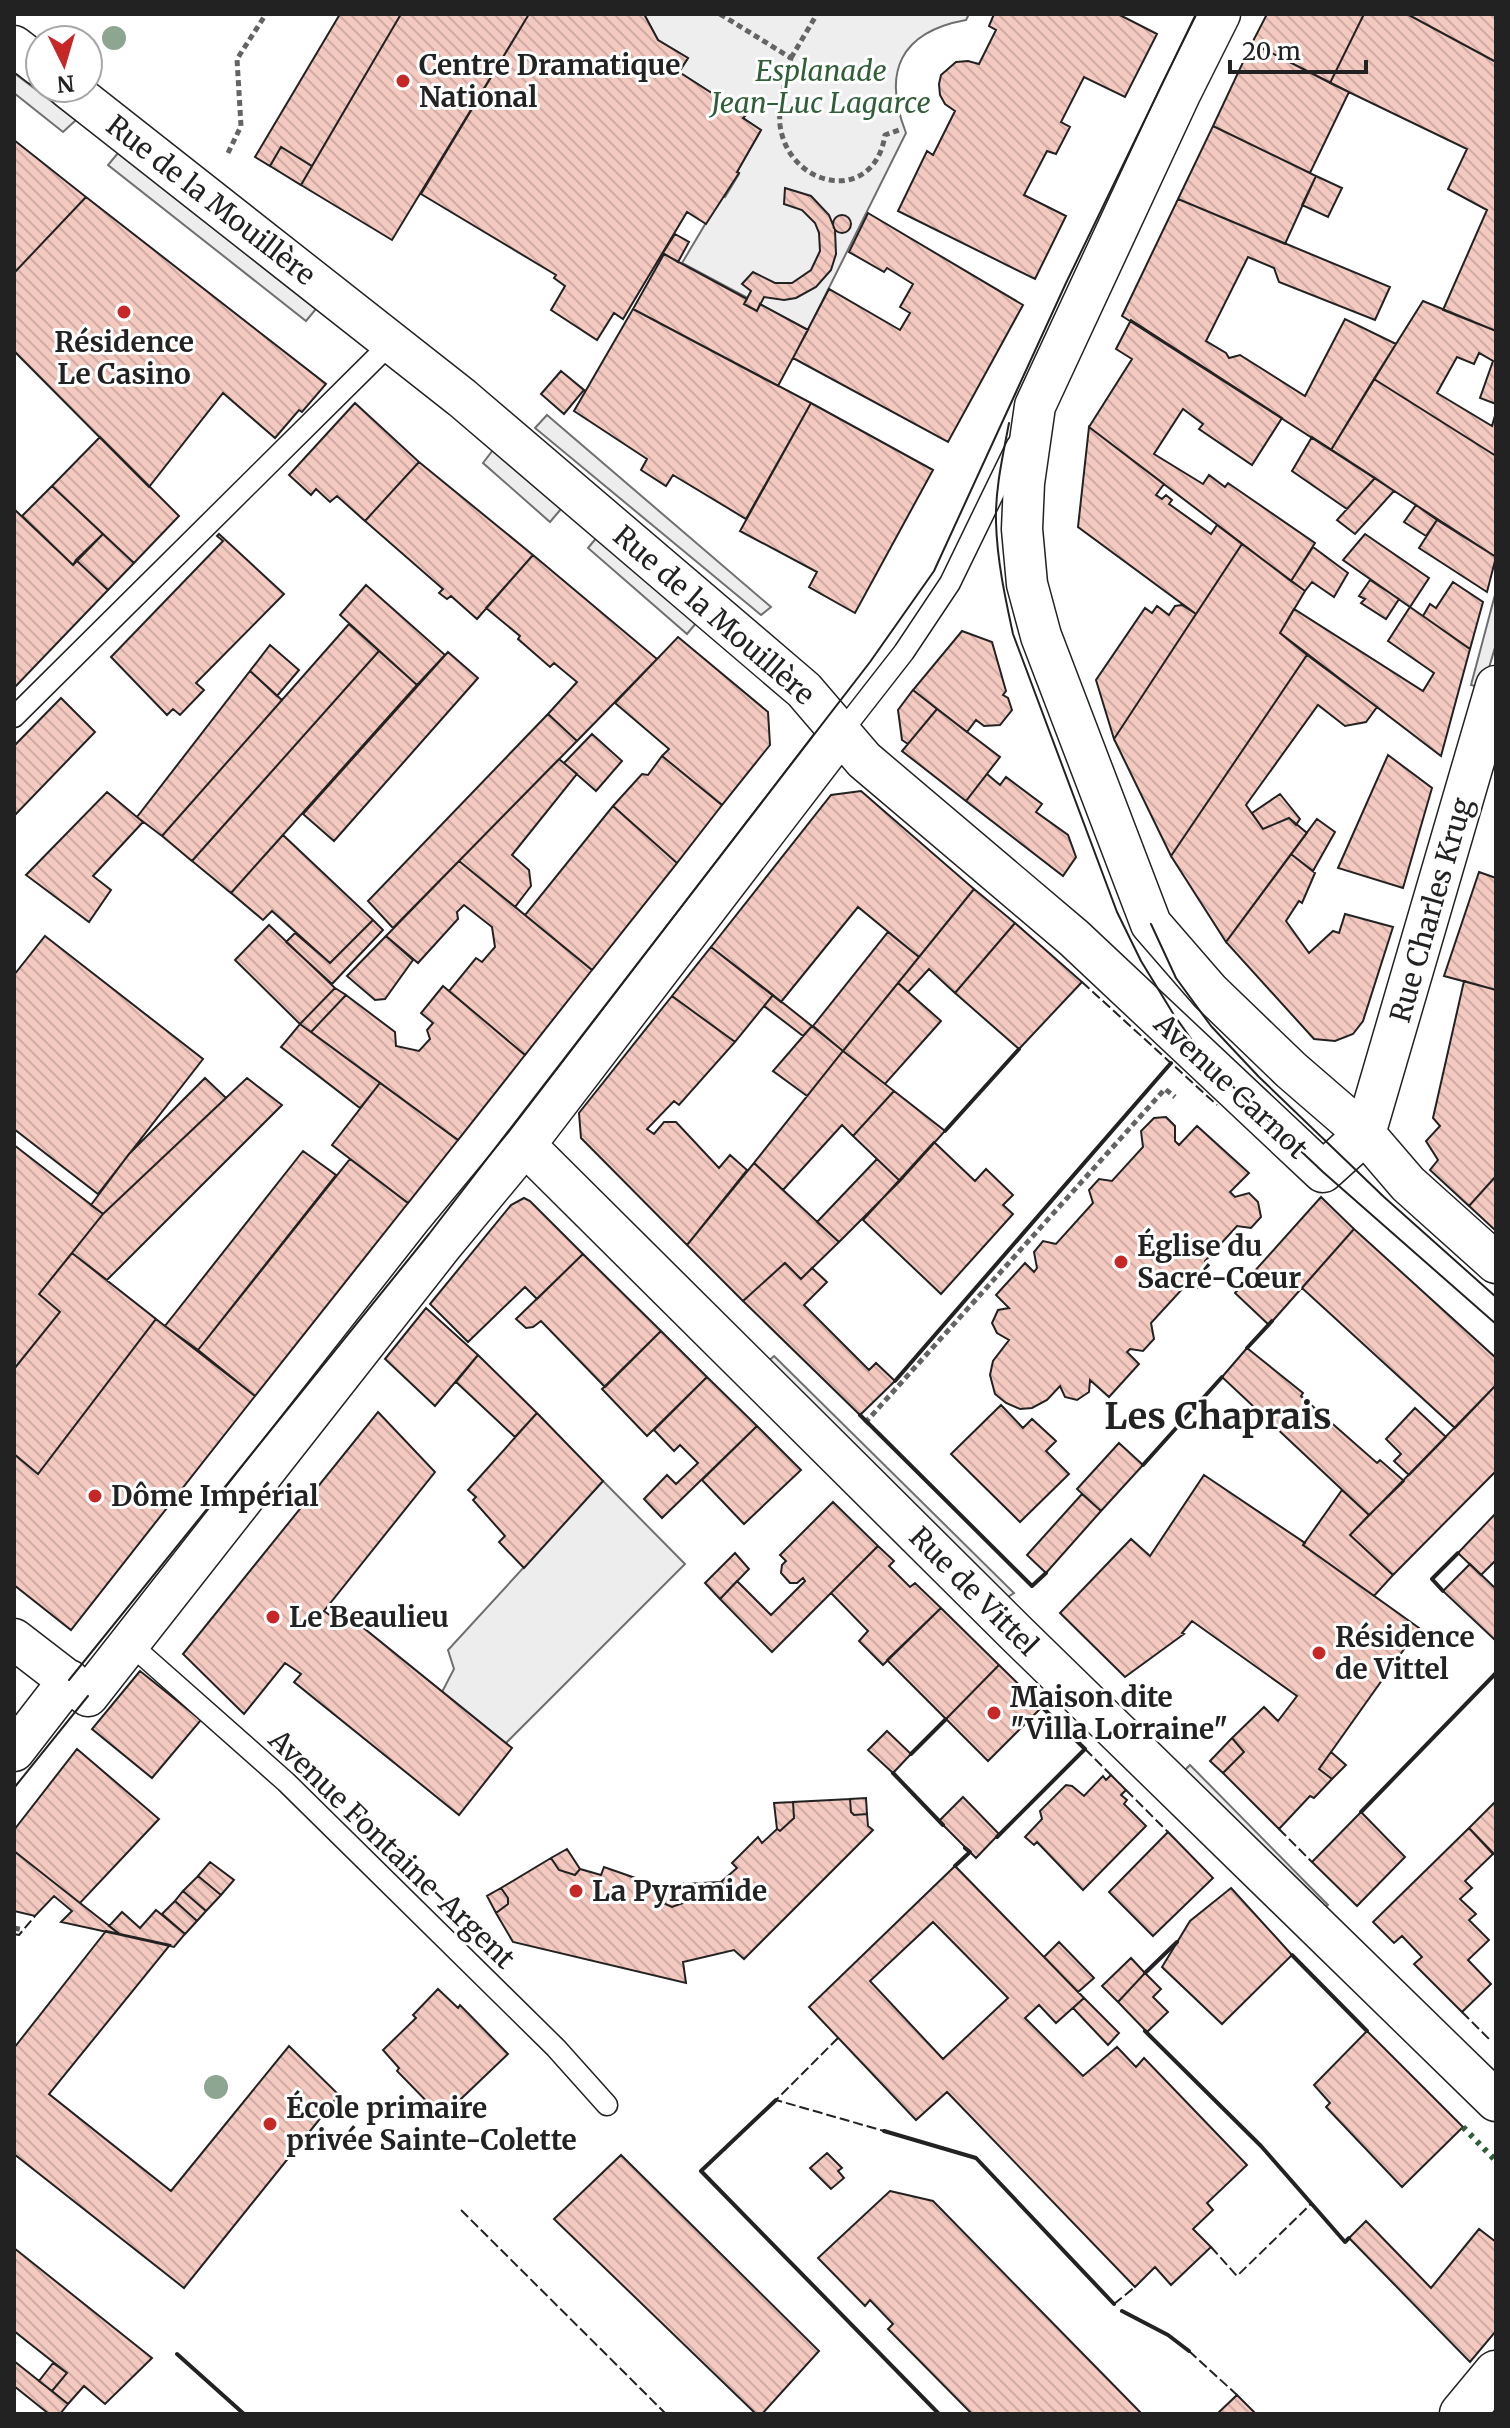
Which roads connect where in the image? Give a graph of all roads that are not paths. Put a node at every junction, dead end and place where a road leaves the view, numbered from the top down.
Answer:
1 (1220, 14) edge
2 (88, 104) edge
3 (392, 342) junction
4 (1035, 406) junction
5 (1496, 686) edge
6 (14, 717) edge
7 (840, 734) junction
8 (1099, 961) joint
9 (1365, 1134) junction
10 (525, 1145) junction
11 (1496, 1263) edge
12 (14, 1639) edge
13 (129, 1643) junction
14 (78, 1688) junction
15 (14, 1751) edge
16 (1496, 2101) edge
17 (607, 2105) dead end
18 (1496, 2373) edge
19 (1462, 2414) edge

1 - 4 street
2 - 3 street, Rue de la Mouillère
3 - 6 lane
3 - 7 street, Rue de la Mouillère
4 - 7 lane
4 - 9 street, Avenue Carnot
5 - 9 street, Rue Charles Krug
7 - 8 street, Rue de la Mouillère
7 - 10 street
8 - 9 street, Avenue Carnot
9 - 11 street, Avenue Carnot
10 - 13 street
10 - 16 street, Rue de Vittel
12 - 14 street
13 - 14 street
13 - 17 lane, Avenue Fontaine-Argent
14 - 15 street
18 - 19 main road

